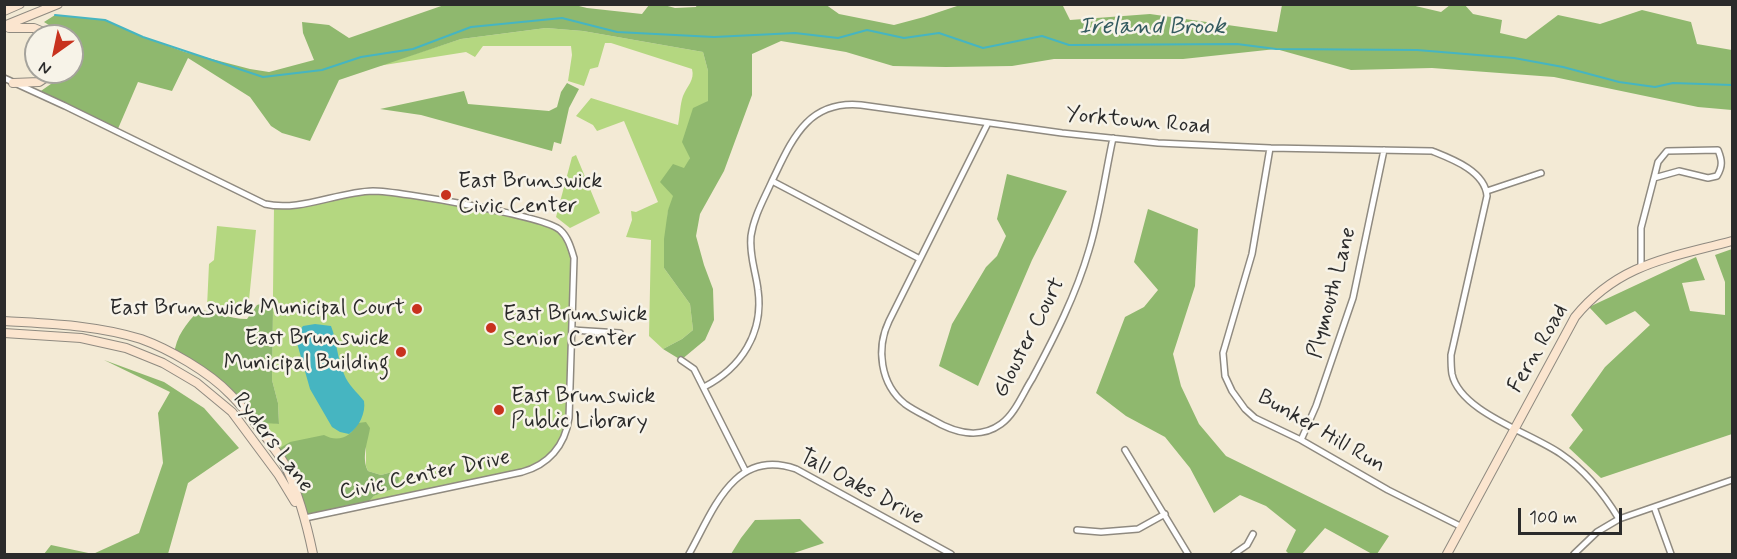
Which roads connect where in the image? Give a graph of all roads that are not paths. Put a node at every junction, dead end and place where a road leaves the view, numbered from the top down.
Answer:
1 (20, 4) edge
2 (58, 4) edge
3 (4, 11) edge
4 (24, 26) edge
5 (4, 27) edge
6 (4, 78) edge
7 (13, 83) junction
8 (24, 83) edge
9 (988, 123) junction
10 (1113, 138) junction
11 (1270, 148) junction
12 (1384, 150) junction
13 (1541, 173) dead end
14 (1654, 178) junction
15 (772, 181) junction
16 (1486, 191) junction
17 (1732, 241) edge
18 (920, 259) junction
19 (1641, 266) junction
20 (4, 321) edge
21 (572, 330) junction
22 (4, 333) edge
23 (620, 333) dead end
24 (681, 360) dead end
25 (704, 387) junction
26 (1515, 428) junction
27 (1300, 440) junction
28 (1125, 450) dead end
29 (746, 472) junction
30 (1732, 480) edge
31 (1654, 507) junction
32 (1165, 514) junction
33 (305, 518) junction
34 (1619, 519) junction
35 (1462, 527) junction
36 (1077, 530) dead end
37 (1252, 534) dead end
38 (948, 554) edge
39 (313, 555) edge
40 (689, 555) edge
41 (1188, 555) edge
42 (1234, 555) edge
43 (1447, 555) edge
44 (1574, 555) edge
45 (1671, 555) edge

1 - 3 main road
2 - 5 main road
4 - 5 main road
6 - 7 street
7 - 8 main road
7 - 21 street, Civic Center Drive
9 - 10 street, Yorktown Road
9 - 15 street, Yorktown Road
9 - 18 street, Glouster Court
10 - 11 street, Yorktown Road
10 - 18 street, Glouster Court
11 - 12 street, Yorktown Road
11 - 27 street, Bunker Hill Run
12 - 16 street, Yorktown Road
12 - 27 street, Plymouth Lane
13 - 16 street
14 - 14 street
14 - 19 street
15 - 18 street
15 - 25 street, Yorktown Road
16 - 26 street
17 - 19 main road, Fern Road
19 - 26 main road, Fern Road
20 - 33 main road, Ryders Lane
21 - 23 street
21 - 33 street, Civic Center Drive
22 - 33 main road, Ryders Lane
24 - 25 street
25 - 29 street
26 - 34 street
26 - 35 main road, Fern Road
27 - 35 street, Bunker Hill Run
28 - 32 street
29 - 38 street, Tall Oaks Drive
29 - 40 street, Tall Oaks Drive
30 - 31 street
31 - 34 street
31 - 45 street
32 - 36 street
32 - 41 street
33 - 39 main road, Ryders Lane
34 - 44 street
35 - 43 main road, Fern Road
37 - 42 street

